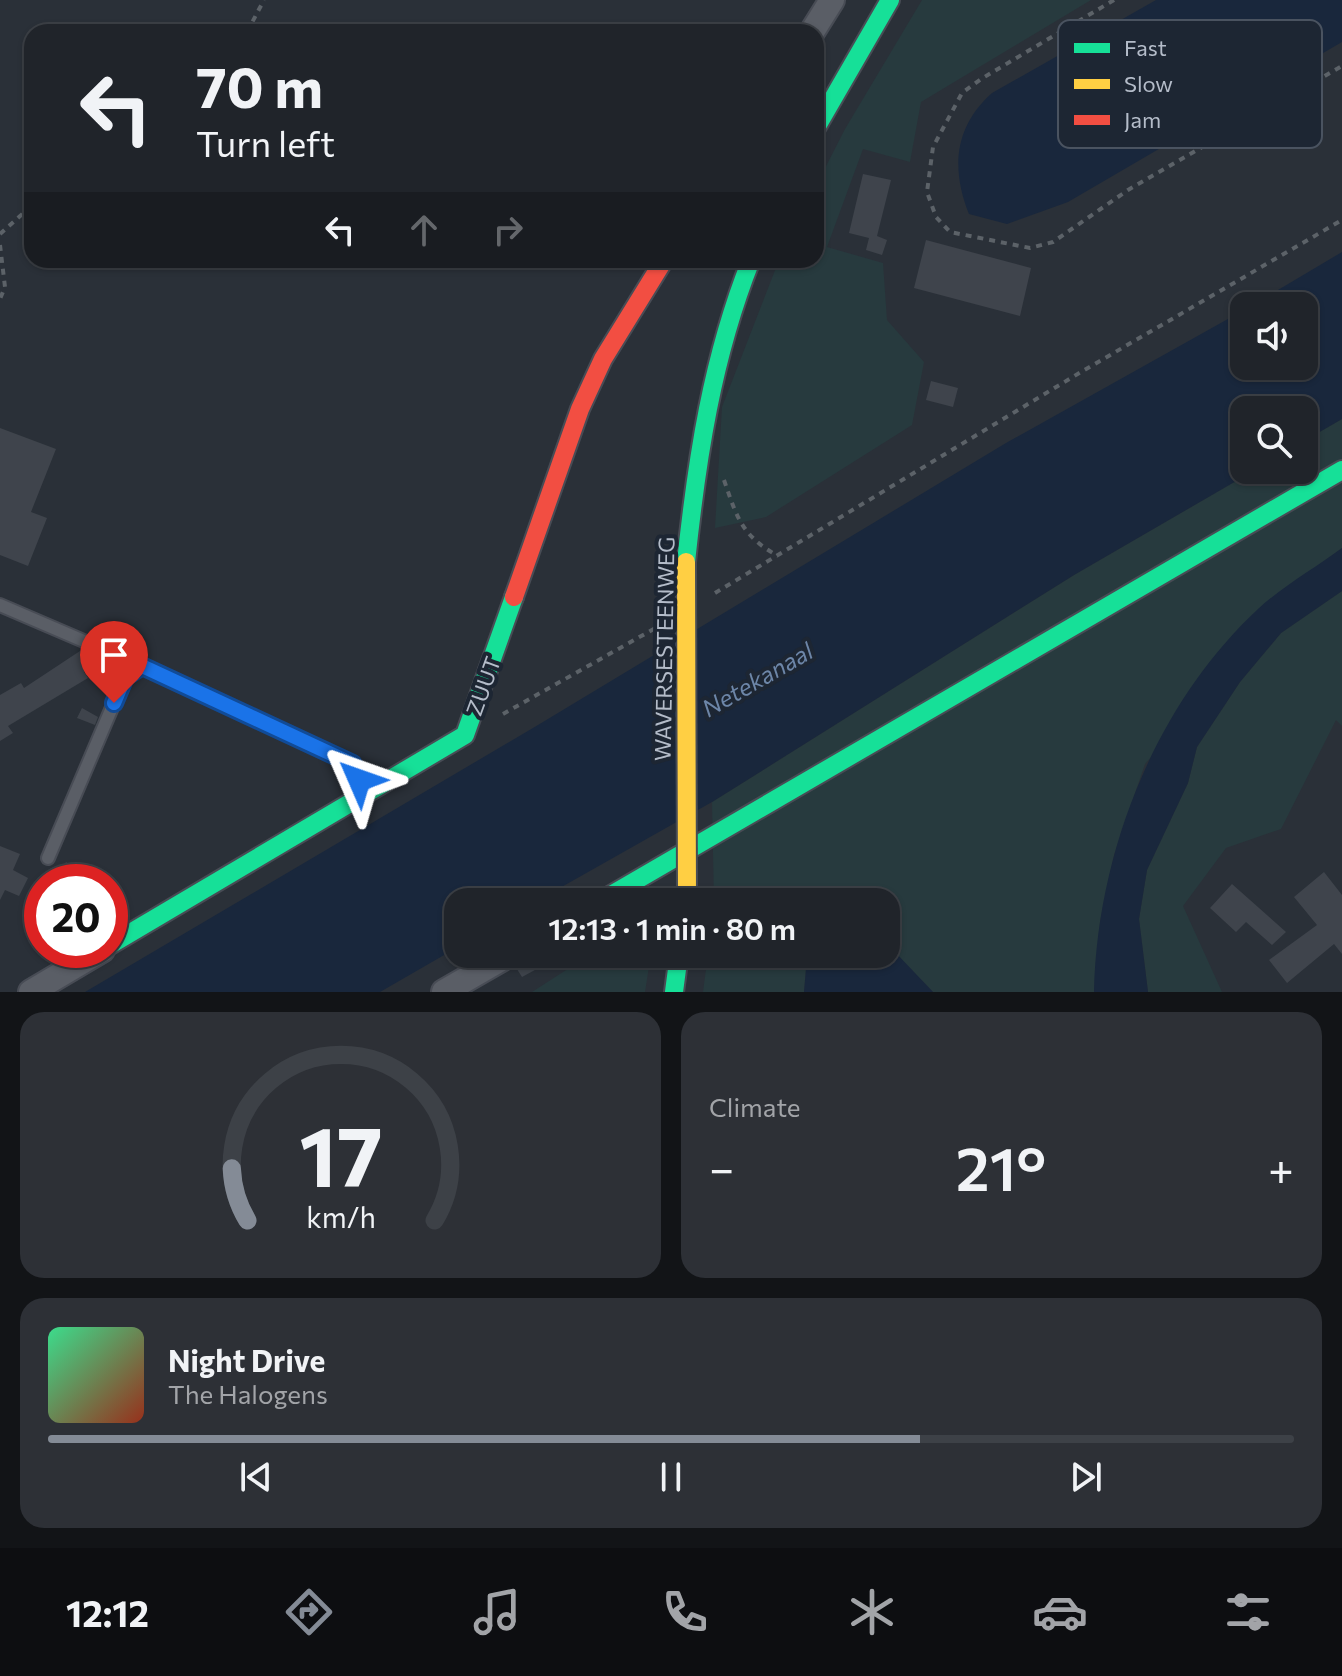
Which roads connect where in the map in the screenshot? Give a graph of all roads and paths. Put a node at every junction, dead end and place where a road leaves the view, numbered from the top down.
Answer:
1 (264, 0) edge
2 (832, 0) edge
3 (890, 0) edge
4 (1114, 0) edge
5 (1080, 20) edge
6 (251, 24) edge
7 (817, 24) edge
8 (1058, 33) edge
9 (1342, 66) edge
10 (1322, 78) edge
11 (824, 114) edge
12 (1200, 148) edge
13 (24, 212) edge
14 (1342, 220) edge
15 (0, 234) edge
16 (0, 245) edge
17 (659, 268) edge
18 (747, 268) edge
19 (0, 299) edge
20 (721, 470) dead end
21 (1342, 470) edge
22 (778, 556) junction
23 (712, 595) dead end
24 (0, 605) edge
25 (659, 626) dead end
26 (142, 666) junction
27 (501, 715) dead end
28 (365, 795) junction
29 (48, 858) dead end
30 (623, 888) edge
31 (687, 888) edge
32 (128, 934) edge
33 (72, 968) edge
34 (486, 968) edge
35 (677, 968) edge
36 (31, 992) edge
37 (444, 992) edge
38 (674, 992) edge

1 - 6 path
2 - 7 street
3 - 11 street
4 - 5 path
8 - 12 path
9 - 10 path
13 - 15 path
14 - 22 path
16 - 19 path
17 - 28 street, ZUUT
18 - 31 street, WAVERSESTEENWEG, bridge
20 - 22 path
21 - 30 street
22 - 23 path
24 - 26 lane
25 - 27 path
26 - 28 lane
26 - 29 lane
28 - 32 street, ZUUT
33 - 36 street
34 - 37 street
35 - 38 street

